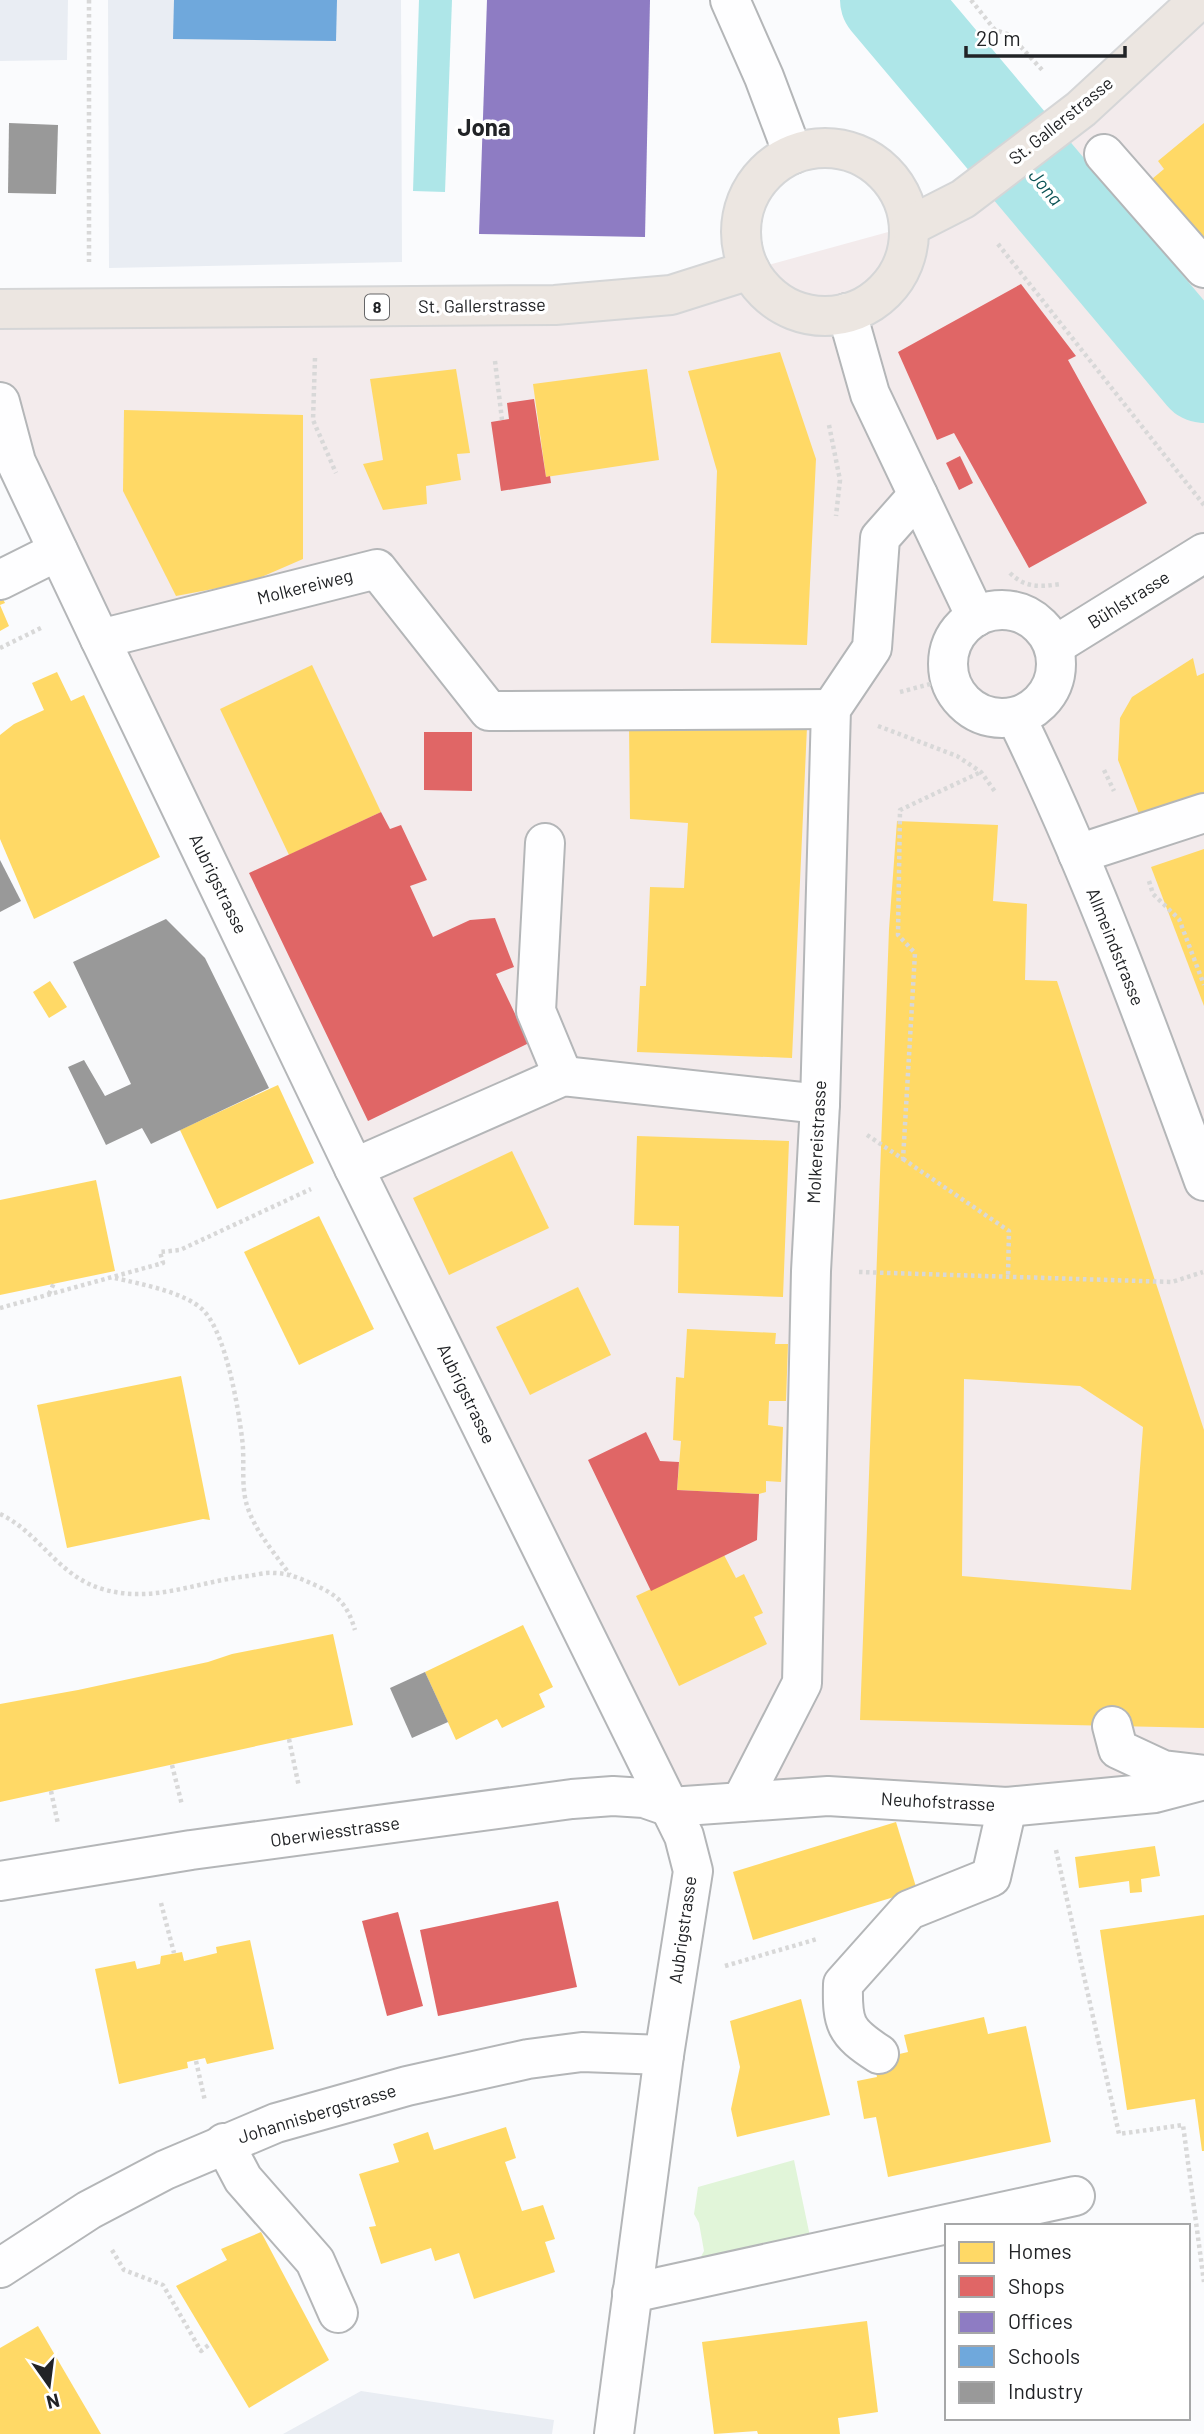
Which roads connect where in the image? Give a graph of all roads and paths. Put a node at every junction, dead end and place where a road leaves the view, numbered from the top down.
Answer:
1 (89, 0) edge
2 (730, 0) edge
3 (971, 0) edge
4 (1199, 0) edge
5 (1044, 72) dead end
6 (793, 154) junction
7 (1104, 154) dead end
8 (910, 226) junction
9 (998, 244) dead end
10 (1204, 268) edge
11 (750, 270) junction
12 (0, 309) edge
13 (89, 309) junction
14 (847, 313) junction
15 (315, 358) dead end
16 (495, 361) dead end
17 (0, 402) edge
18 (502, 420) dead end
19 (336, 474) dead end
20 (918, 495) junction
21 (1204, 505) edge
22 (58, 551) junction
23 (1204, 553) edge
24 (1005, 568) dead end
25 (0, 580) edge
26 (1073, 583) dead end
27 (976, 617) junction
28 (100, 639) junction
29 (1054, 646) junction
30 (831, 709) junction
31 (1016, 717) junction
32 (981, 772) junction
33 (1001, 800) dead end
34 (1204, 813) edge
35 (545, 843) dead end
36 (1078, 854) junction
37 (563, 1076) junction
38 (820, 1104) junction
39 (903, 1159) junction
40 (355, 1168) junction
41 (1204, 1181) edge
42 (811, 1271) junction
43 (1203, 1272) edge
44 (112, 1277) junction
45 (1009, 1277) junction
46 (54, 1283) dead end
47 (49, 1295) junction
48 (0, 1308) edge
49 (0, 1514) edge
50 (290, 1576) junction
51 (355, 1630) dead end
52 (1112, 1726) dead end
53 (1204, 1778) edge
54 (741, 1802) junction
55 (670, 1807) junction
56 (1007, 1807) junction
57 (1055, 1847) dead end
58 (0, 1881) edge
59 (821, 1938) dead end
60 (723, 1967) dead end
61 (879, 2054) dead end
62 (664, 2055) junction
63 (224, 2143) junction
64 (1075, 2196) dead end
65 (89, 2210) junction
66 (945, 2224) edge
67 (947, 2224) edge
68 (0, 2268) edge
69 (1204, 2281) edge
70 (632, 2293) junction
71 (338, 2313) dead end
72 (210, 2344) dead end
73 (614, 2434) edge

1 - 13 path
2 - 6 street
3 - 5 path
4 - 8 main road, St. Gallerstrasse
6 - 8 main road
6 - 11 main road
7 - 10 street
8 - 14 main road
9 - 21 path
11 - 13 main road, St. Gallerstrasse / 8
11 - 14 main road
12 - 13 main road, St. Gallerstrasse / 8
14 - 20 street
15 - 19 path
16 - 18 path
17 - 22 street, Aubrigstrasse
20 - 27 street
20 - 30 street
22 - 25 street
22 - 28 street, Aubrigstrasse
23 - 29 street, Bühlstrasse
24 - 26 path
27 - 29 street
27 - 31 street
28 - 30 street, Molkereiweg
28 - 40 street, Aubrigstrasse
29 - 31 street
30 - 32 path
30 - 38 street, Molkereistrasse
31 - 36 street, Allmeindstrasse
32 - 33 path
32 - 39 path
34 - 36 street
35 - 37 street
36 - 41 street, Allmeindstrasse
37 - 38 street
37 - 40 street
38 - 39 path
38 - 42 street, Molkereistrasse
39 - 45 path
40 - 44 path
40 - 55 street, Aubrigstrasse
42 - 45 path
42 - 54 street, Molkereistrasse
43 - 45 path
44 - 47 path
44 - 50 path
46 - 47 path
47 - 48 path
49 - 50 path
50 - 51 path
52 - 53 street
53 - 56 street, Neuhofstrasse
54 - 55 street, Neuhofstrasse
54 - 56 street, Neuhofstrasse
55 - 58 street, Oberwiesstrasse
55 - 62 street, Aubrigstrasse
56 - 61 street
57 - 69 path
59 - 60 path
62 - 63 street, Johannisbergstrasse
62 - 70 street, Aubrigstrasse
63 - 65 street, Johannisbergstrasse
63 - 71 street
64 - 67 street
65 - 68 street, Johannisbergstrasse
65 - 72 path
66 - 70 street
70 - 73 street, Aubrigstrasse

